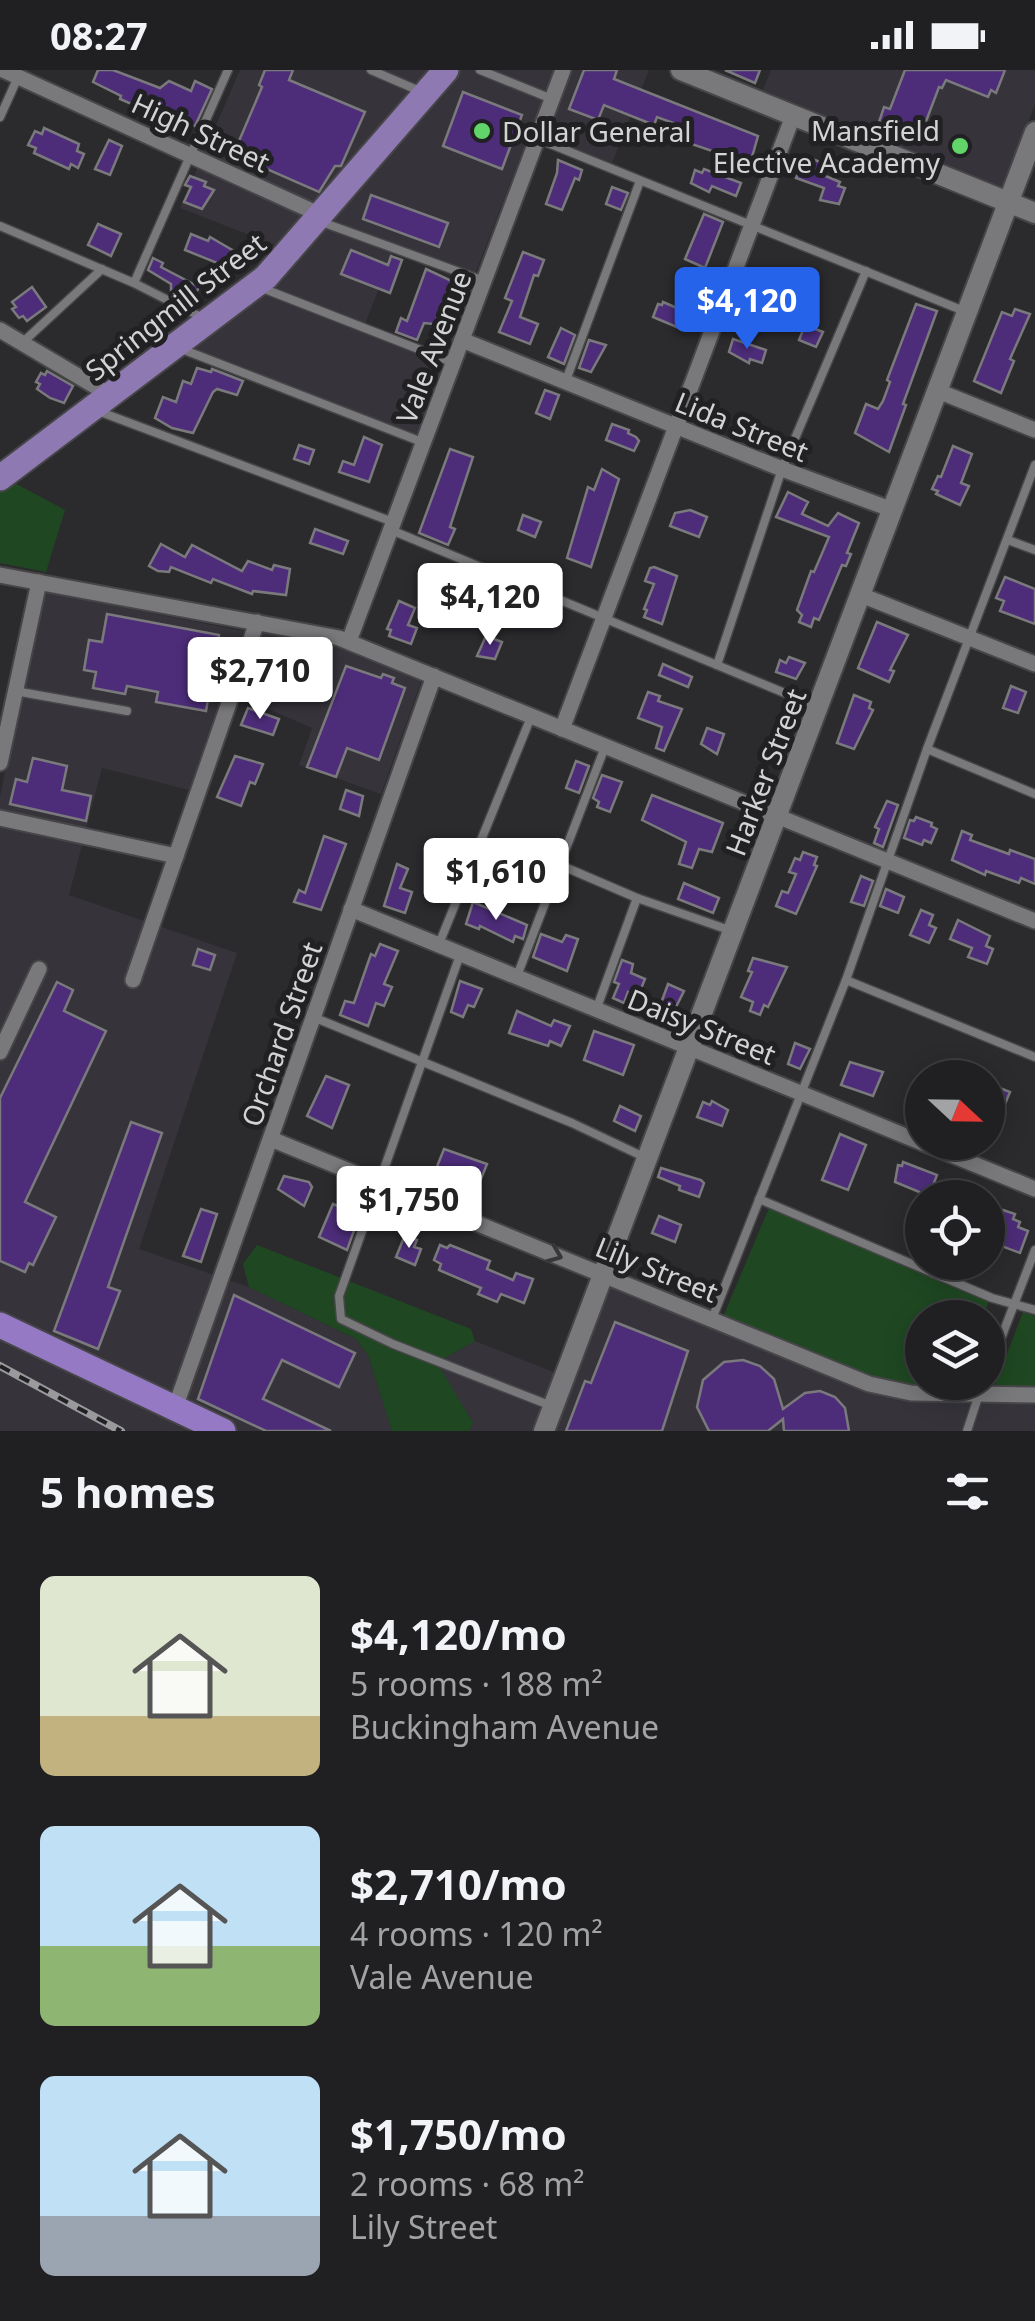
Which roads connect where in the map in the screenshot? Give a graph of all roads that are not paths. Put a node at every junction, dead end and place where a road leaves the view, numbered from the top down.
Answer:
1 (228, 70) edge
2 (371, 70) edge
3 (446, 70) edge
4 (480, 70) edge
5 (563, 70) edge
6 (681, 70) edge
7 (11, 74) edge
8 (427, 94) junction
9 (552, 99) junction
10 (794, 116) junction
11 (0, 117) edge
12 (1035, 132) edge
13 (538, 139) junction
14 (191, 156) junction
15 (640, 181) junction
16 (1009, 202) junction
17 (1035, 213) edge
18 (321, 218) junction
19 (0, 226) edge
20 (752, 227) junction
21 (102, 269) junction
22 (866, 271) junction
23 (484, 281) junction
24 (134, 283) junction
25 (256, 285) junction
26 (967, 312) junction
27 (209, 321) junction
28 (0, 330) edge
29 (462, 340) junction
30 (22, 343) junction
31 (174, 347) junction
32 (454, 362) junction
33 (565, 383) junction
34 (938, 391) junction
35 (101, 402) junction
36 (676, 426) junction
37 (1035, 430) edge
38 (424, 442) junction
39 (1035, 464) edge
40 (782, 470) junction
41 (1, 477) edge
42 (893, 510) junction
43 (392, 526) junction
44 (1008, 540) junction
45 (1035, 550) edge
46 (0, 575) edge
47 (39, 582) junction
48 (861, 595) junction
49 (604, 617) junction
50 (257, 622) junction
51 (972, 638) junction
52 (349, 642) junction
53 (717, 664) junction
54 (1035, 664) edge
55 (434, 676) junction
56 (16, 692) junction
57 (818, 708) junction
58 (127, 712) dead end
59 (531, 716) junction
60 (562, 729) junction
61 (606, 746) junction
62 (927, 749) junction
63 (0, 762) edge
64 (1035, 794) edge
65 (778, 816) junction
66 (0, 818) edge
67 (176, 856) junction
68 (888, 860) junction
69 (560, 865) junction
70 (637, 898) junction
71 (351, 910) junction
72 (1035, 921) edge
73 (734, 932) junction
74 (438, 946) junction
75 (460, 955) junction
76 (39, 969) dead end
77 (516, 978) junction
78 (132, 980) dead end
79 (846, 980) junction
80 (596, 1010) junction
81 (313, 1017) junction
82 (690, 1048) junction
83 (0, 1052) edge
84 (1035, 1056) edge
85 (424, 1062) junction
86 (800, 1093) junction
87 (270, 1139) junction
88 (648, 1159) junction
89 (380, 1183) junction
90 (1035, 1190) edge
91 (759, 1199) junction
92 (1035, 1250) edge
93 (605, 1275) junction
94 (1013, 1302) junction
95 (1035, 1310) edge
96 (712, 1319) junction
97 (1005, 1324) edge
98 (0, 1325) edge
99 (905, 1390) edge
100 (1005, 1392) edge
101 (1035, 1396) edge
102 (977, 1400) edge
103 (554, 1407) junction
104 (175, 1408) junction
105 (223, 1431) edge
106 (544, 1431) edge
107 (966, 1431) edge

1 - 14 lane
2 - 8 lane
3 - 8 main road, Springmill Street
4 - 9 lane
5 - 9 street, Vale Avenue
6 - 10 street
7 - 11 lane
7 - 14 street, High Street
8 - 18 main road, Springmill Street
9 - 13 street, Vale Avenue
10 - 16 street
10 - 20 street
12 - 16 street, Harker Street
13 - 15 lane
13 - 23 street, Vale Avenue
14 - 18 street, High Street
14 - 24 lane
15 - 20 lane
15 - 33 lane
16 - 17 street
16 - 26 street, Harker Street
18 - 23 lane
18 - 25 main road, Springmill Street
19 - 21 lane
20 - 22 lane
20 - 36 street
21 - 24 lane
21 - 30 lane
22 - 26 lane
22 - 40 lane
23 - 29 street, Vale Avenue
24 - 27 lane
25 - 27 main road, Springmill Street
25 - 32 lane
26 - 34 street, Harker Street
27 - 31 main road, Springmill Street
28 - 30 street
29 - 32 street, Vale Avenue
29 - 33 street, Lida Street
30 - 35 street
31 - 35 main road, Springmill Street
31 - 38 lane
32 - 38 street, Vale Avenue
33 - 36 street, Lida Street
34 - 37 street
34 - 42 street, Harker Street
35 - 41 main road, Springmill Street
35 - 43 lane
36 - 40 street, Lida Street
36 - 49 street
38 - 43 street, Vale Avenue
39 - 44 lane
40 - 42 street, Lida Street
40 - 53 lane
42 - 48 street, Harker Street
43 - 49 lane
43 - 52 street, Vale Avenue
44 - 45 lane
44 - 51 lane
46 - 47 street
47 - 50 street
47 - 56 street
48 - 51 street
48 - 57 street, Harker Street
49 - 53 lane
49 - 60 street
50 - 52 street
50 - 67 street
51 - 54 street
51 - 62 lane
52 - 55 street
53 - 57 lane
55 - 59 street
55 - 71 street, Orchard Street
56 - 58 lane
56 - 63 street
57 - 65 street, Harker Street
59 - 60 street
59 - 74 lane
60 - 61 street
61 - 65 street
61 - 69 lane
62 - 64 lane
62 - 68 lane
65 - 68 street
65 - 73 street, Harker Street
66 - 67 street
67 - 78 street
68 - 72 street
68 - 79 lane
69 - 70 lane
69 - 77 lane
70 - 73 lane
70 - 80 lane
71 - 74 street, Daisy Street
71 - 81 street, Orchard Street
73 - 82 street, Harker Street
74 - 75 street, Daisy Street
75 - 77 street, Daisy Street
75 - 85 lane
76 - 83 street
77 - 80 street, Daisy Street
79 - 84 lane
79 - 86 lane
80 - 82 street, Daisy Street
81 - 85 lane
81 - 87 street, Orchard Street
82 - 86 street, Daisy Street
82 - 88 street, Harker Street
85 - 88 lane
85 - 89 lane
86 - 90 street, Daisy Street
86 - 91 lane
87 - 89 street, Lily Street
87 - 104 street, Orchard Street
88 - 93 street, Harker Street
89 -> 93 street, Lily Street
89 - 103 lane
91 - 94 lane
91 - 96 lane
92 - 94 lane
93 - 96 street, Lily Street
93 - 103 street, Harker Street
94 - 95 lane
94 - 97 lane
96 - 99 street, Lily Street
98 - 104 highway
100 - 101 street, Lily Street
102 - 107 lane
103 - 106 street, Harker Street
104 - 105 highway

